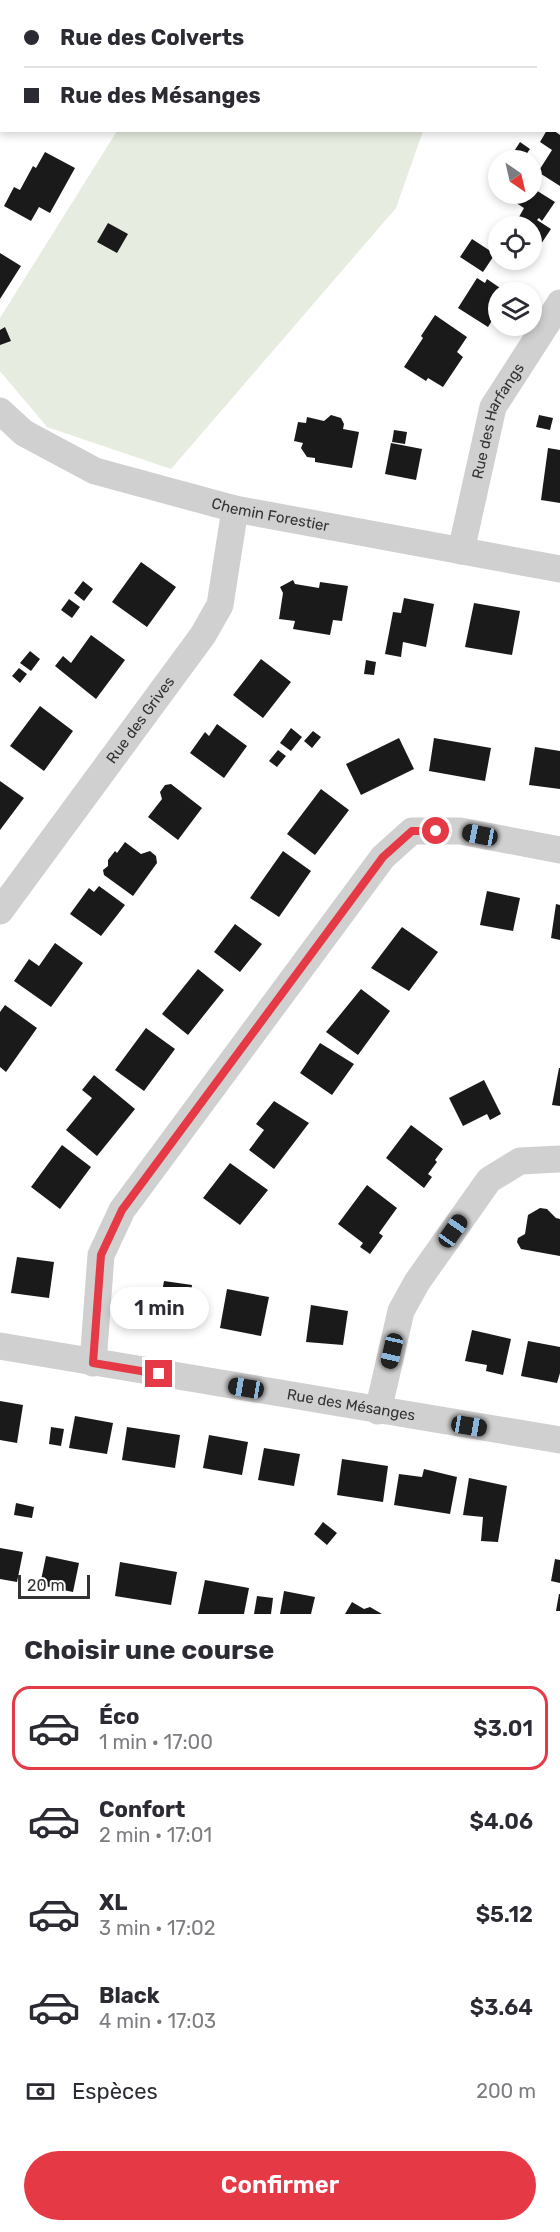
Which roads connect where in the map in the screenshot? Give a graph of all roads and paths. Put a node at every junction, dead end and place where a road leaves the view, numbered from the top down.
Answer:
1 (560, 303) edge
2 (0, 411) edge
3 (235, 509) junction
4 (461, 550) junction
5 (560, 569) edge
6 (560, 850) edge
7 (0, 911) edge
8 (560, 1159) edge
9 (0, 1346) edge
10 (93, 1363) junction
11 (378, 1411) junction
12 (560, 1440) edge

1 - 4 street, Rue des Harfangs
2 - 3 street, Chemin Forestier
3 - 4 street, Chemin Forestier
3 - 7 street, Rue des Grives
4 - 5 street, Chemin Forestier
6 - 10 street
8 - 11 street
9 - 10 street, Rue des Mésanges
10 - 11 street, Rue des Mésanges
11 - 12 street, Rue des Mésanges

